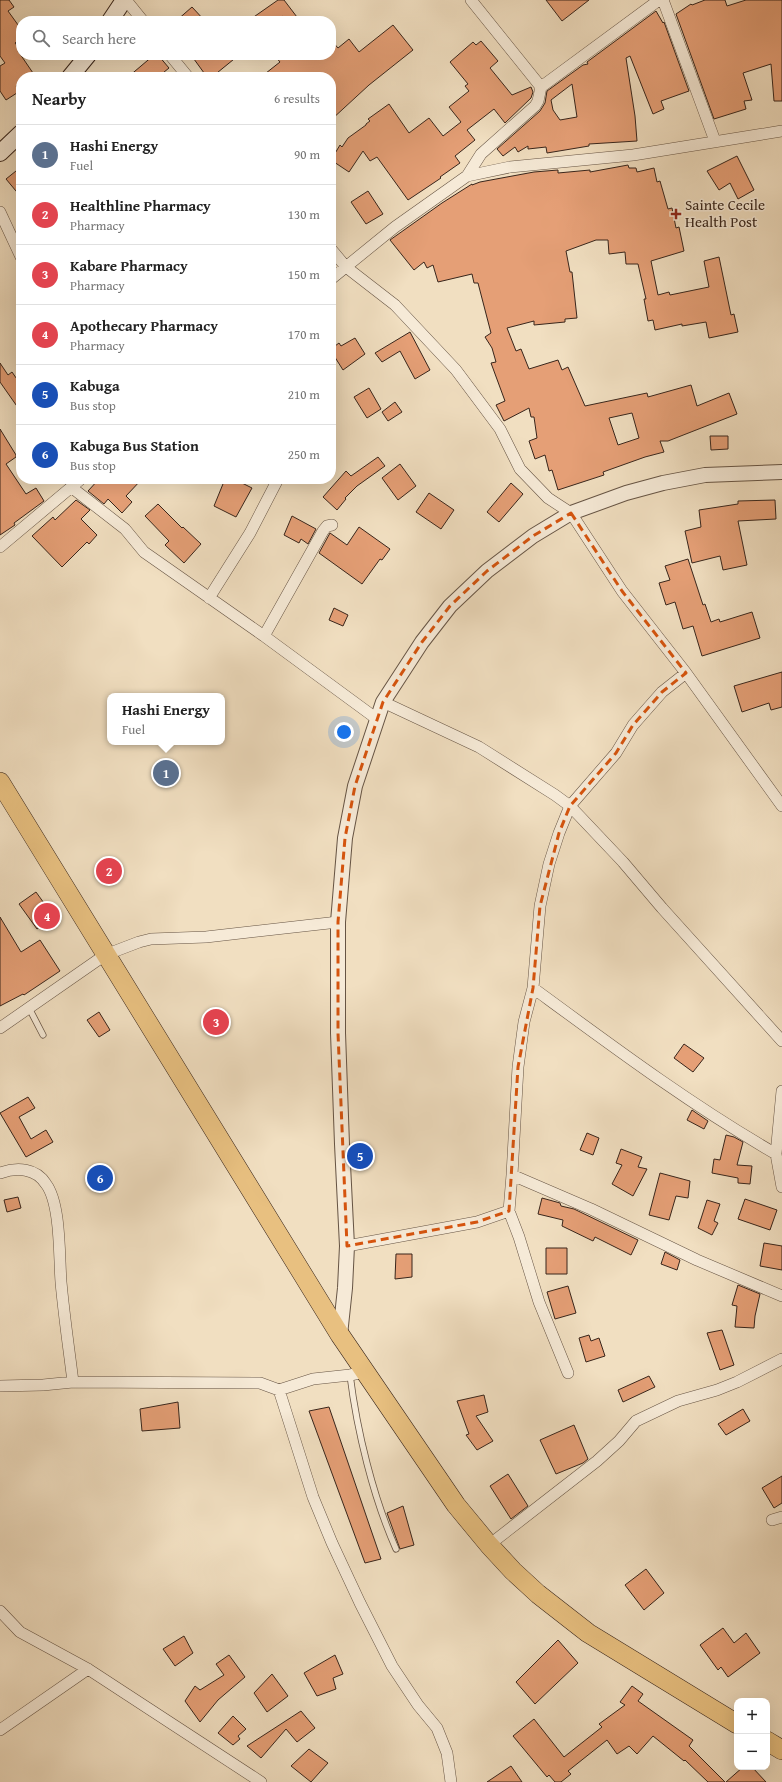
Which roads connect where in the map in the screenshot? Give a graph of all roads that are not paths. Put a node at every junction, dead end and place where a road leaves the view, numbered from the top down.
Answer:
1 (125, 0) edge
2 (471, 0) edge
3 (659, 0) edge
4 (663, 0) edge
5 (114, 16) edge
6 (139, 16) edge
7 (84, 60) edge
8 (174, 60) edge
9 (74, 72) edge
10 (184, 72) edge
11 (541, 87) junction
12 (782, 131) edge
13 (16, 138) edge
14 (715, 141) junction
15 (0, 153) edge
16 (467, 176) junction
17 (0, 212) edge
18 (16, 246) edge
19 (336, 255) edge
20 (346, 267) junction
21 (336, 275) edge
22 (782, 472) edge
23 (75, 484) edge
24 (275, 484) edge
25 (71, 487) junction
26 (571, 513) junction
27 (332, 525) dead end
28 (0, 547) edge
29 (209, 598) junction
30 (264, 636) junction
31 (686, 672) junction
32 (383, 702) junction
33 (377, 719) junction
34 (0, 782) edge
35 (570, 806) junction
36 (782, 806) edge
37 (338, 922) junction
38 (105, 955) junction
39 (533, 988) junction
40 (29, 1008) junction
41 (0, 1028) edge
42 (43, 1034) dead end
43 (782, 1042) edge
44 (782, 1091) edge
45 (776, 1154) junction
46 (0, 1173) edge
47 (512, 1175) junction
48 (782, 1187) edge
49 (509, 1212) junction
50 (347, 1246) junction
51 (782, 1296) edge
52 (340, 1335) junction
53 (782, 1359) edge
54 (357, 1373) junction
55 (568, 1373) dead end
56 (73, 1382) junction
57 (0, 1386) edge
58 (279, 1390) junction
59 (489, 1545) junction
60 (396, 1549) dead end
61 (0, 1611) edge
62 (88, 1669) junction
63 (734, 1722) edge
64 (0, 1730) edge
65 (770, 1743) edge
66 (782, 1750) edge
67 (261, 1782) edge
68 (451, 1782) edge

1 - 5 main road
1 - 6 street
2 - 11 street
3 - 11 street
4 - 14 street
7 - 9 main road
8 - 10 street
11 - 16 street
12 - 14 street
13 - 15 main road
14 - 16 street
16 - 20 street
17 - 18 street
19 - 20 street
20 - 21 street
20 - 26 street
22 - 26 street
23 - 25 street
24 - 29 street
25 - 28 street
25 - 29 street
26 - 31 street
26 - 32 street
27 - 30 street
29 - 30 street
30 - 33 street
31 - 35 street
31 - 36 street
32 - 33 street
32 - 35 street
33 - 37 street
34 - 38 highway
35 - 39 street
35 - 43 street
37 - 38 street
37 - 50 street
38 - 40 street
38 - 52 highway
39 - 45 street
39 - 47 street
40 - 41 street
40 - 42 lane
44 - 45 street
45 - 48 street
46 - 56 street
47 - 49 street
47 - 51 street
49 - 50 street
49 - 55 street
50 - 52 street
52 - 54 highway
53 - 59 street
54 - 58 street
54 - 59 highway
54 - 60 lane
56 - 57 street
56 - 58 street
58 - 68 street
59 - 63 highway
61 - 62 street
62 - 64 street
62 - 67 street
65 - 66 highway

